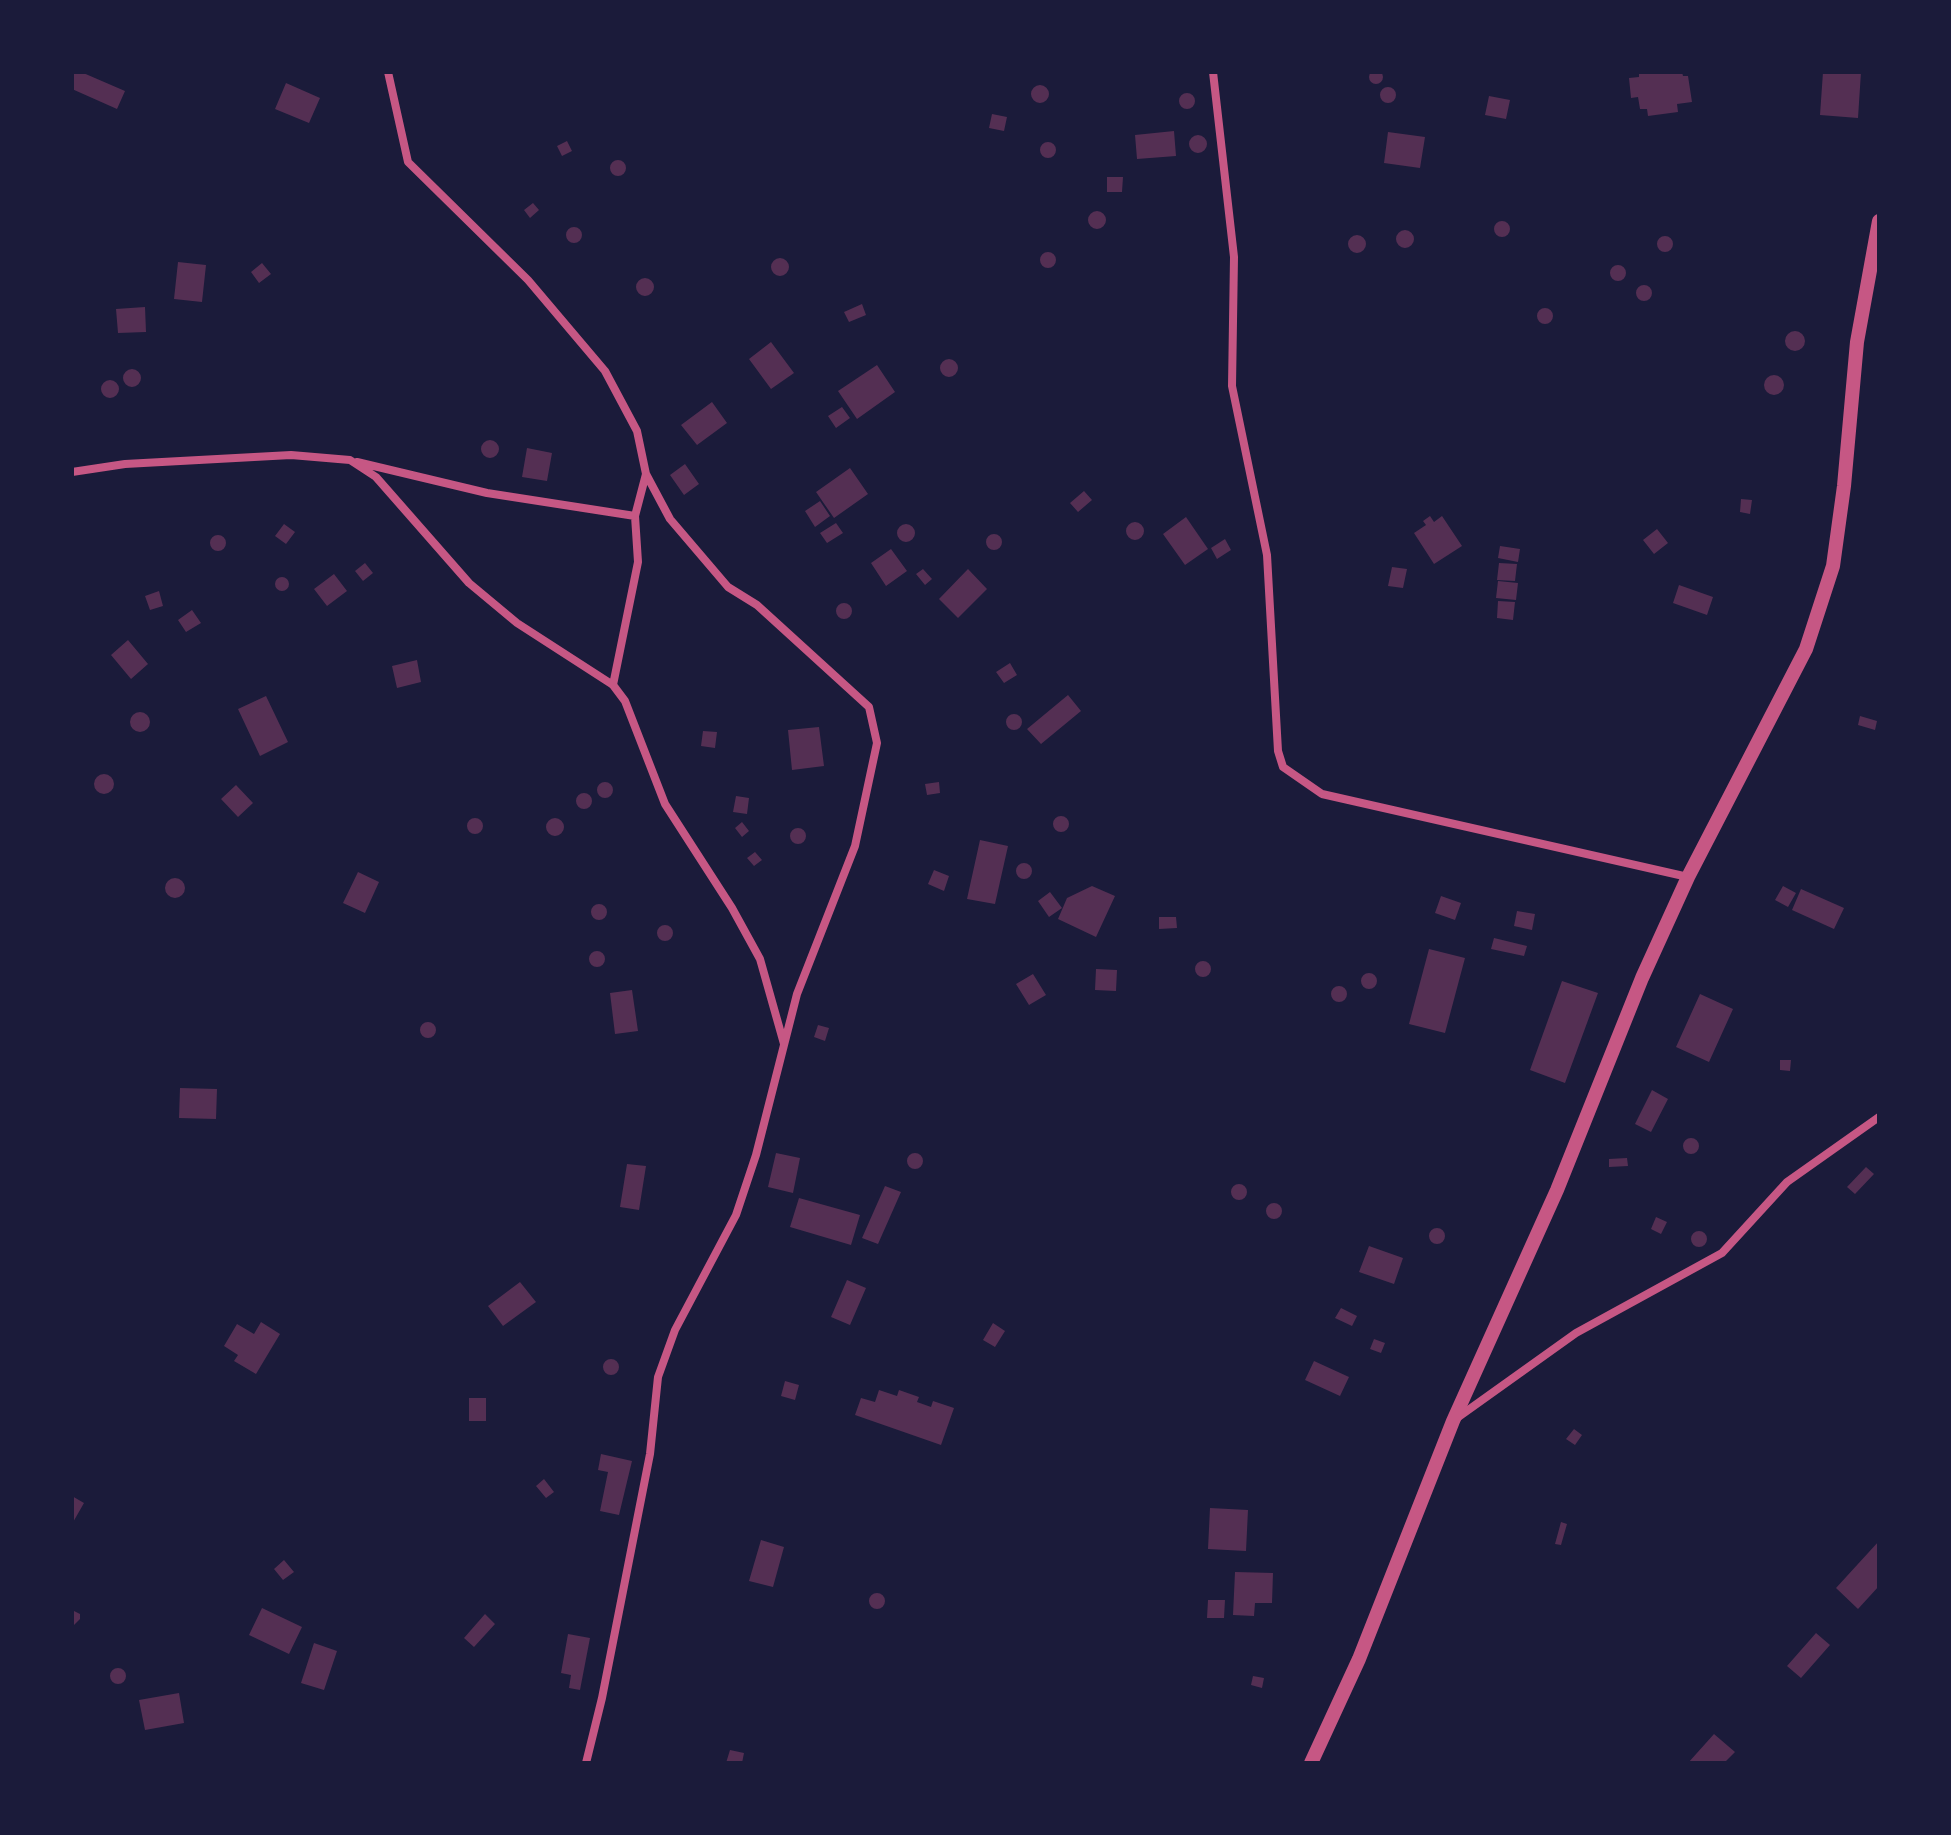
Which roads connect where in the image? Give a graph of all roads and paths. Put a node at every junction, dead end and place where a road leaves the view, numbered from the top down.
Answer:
1 (388, 72) edge
2 (1213, 72) edge
3 (1879, 221) edge
4 (350, 460) junction
5 (72, 472) edge
6 (646, 474) junction
7 (635, 516) junction
8 (613, 685) junction
9 (1688, 877) junction
10 (784, 1044) junction
11 (1879, 1117) edge
12 (1453, 1421) junction
13 (586, 1763) edge
14 (1311, 1763) edge

1 - 6 street
2 - 9 street
3 - 9 street
4 - 5 street
4 - 7 street
4 - 8 street
6 - 7 street
6 - 10 street
7 - 8 street
8 - 10 street
9 - 12 street
10 - 13 street
11 - 12 street
12 - 14 street

